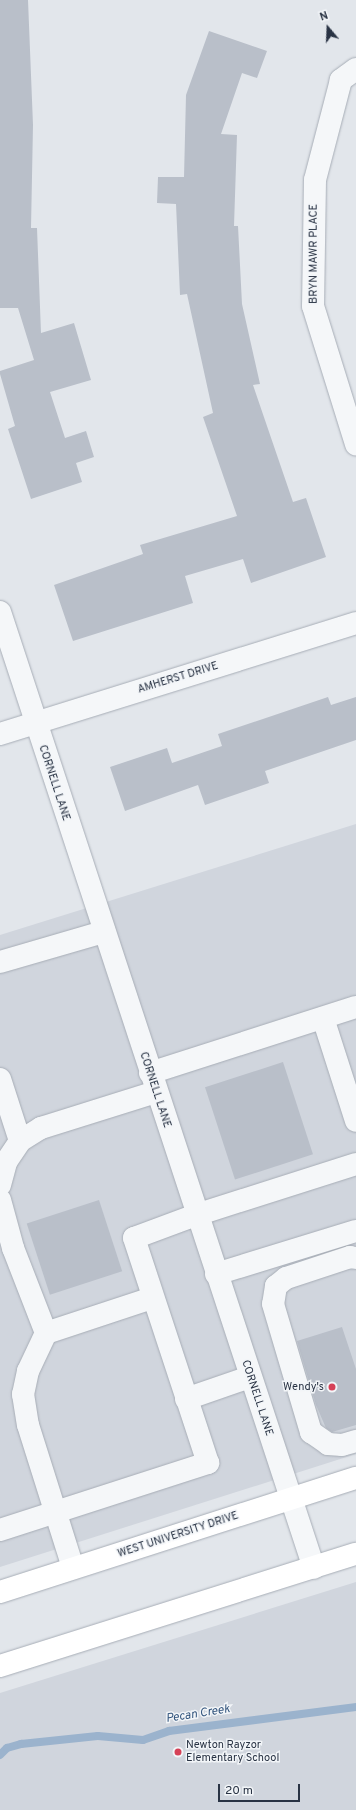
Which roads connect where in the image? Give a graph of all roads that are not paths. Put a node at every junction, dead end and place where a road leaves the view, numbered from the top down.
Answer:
1 (356, 69) edge
2 (356, 444) edge
3 (0, 612) edge
4 (356, 622) edge
5 (34, 723) junction
6 (0, 734) edge
7 (103, 932) junction
8 (0, 962) edge
9 (356, 1007) edge
10 (323, 1018) junction
11 (0, 1079) edge
12 (153, 1082) junction
13 (356, 1121) edge
14 (20, 1141) junction
15 (356, 1164) edge
16 (0, 1185) edge
17 (0, 1200) edge
18 (196, 1215) junction
19 (356, 1231) edge
20 (356, 1258) edge
21 (216, 1274) junction
22 (152, 1298) junction
23 (46, 1333) junction
24 (250, 1377) junction
25 (186, 1400) junction
26 (356, 1441) edge
27 (356, 1478) edge
28 (290, 1499) junction
29 (55, 1513) junction
30 (0, 1530) edge
31 (356, 1554) edge
32 (73, 1568) junction
33 (314, 1568) junction
34 (0, 1592) edge
35 (0, 1666) edge

1 - 2 street, BRYN MAWR PLACE
3 - 5 street, CORNELL LANE
4 - 5 street, AMHERST DRIVE
5 - 6 street, AMHERST DRIVE
5 - 7 street, CORNELL LANE
7 - 8 street
7 - 12 street, CORNELL LANE
9 - 10 street
10 - 12 street
10 - 13 street
11 - 14 street
12 - 14 street
12 - 18 street, CORNELL LANE
14 - 16 street
15 - 18 street
17 - 23 street
18 - 21 street, CORNELL LANE
18 - 22 street
19 - 21 street
20 - 26 street
21 - 24 street, CORNELL LANE
22 - 23 street
22 - 25 street
23 - 29 street
24 - 25 street
24 - 28 street, CORNELL LANE
25 - 29 street
27 - 28 main road, WEST UNIVERSITY DRIVE
28 - 32 main road, WEST UNIVERSITY DRIVE
28 - 33 street, CORNELL LANE
29 - 30 street
29 - 32 street
31 - 33 main road
32 - 34 main road, WEST UNIVERSITY DRIVE
33 - 35 main road

